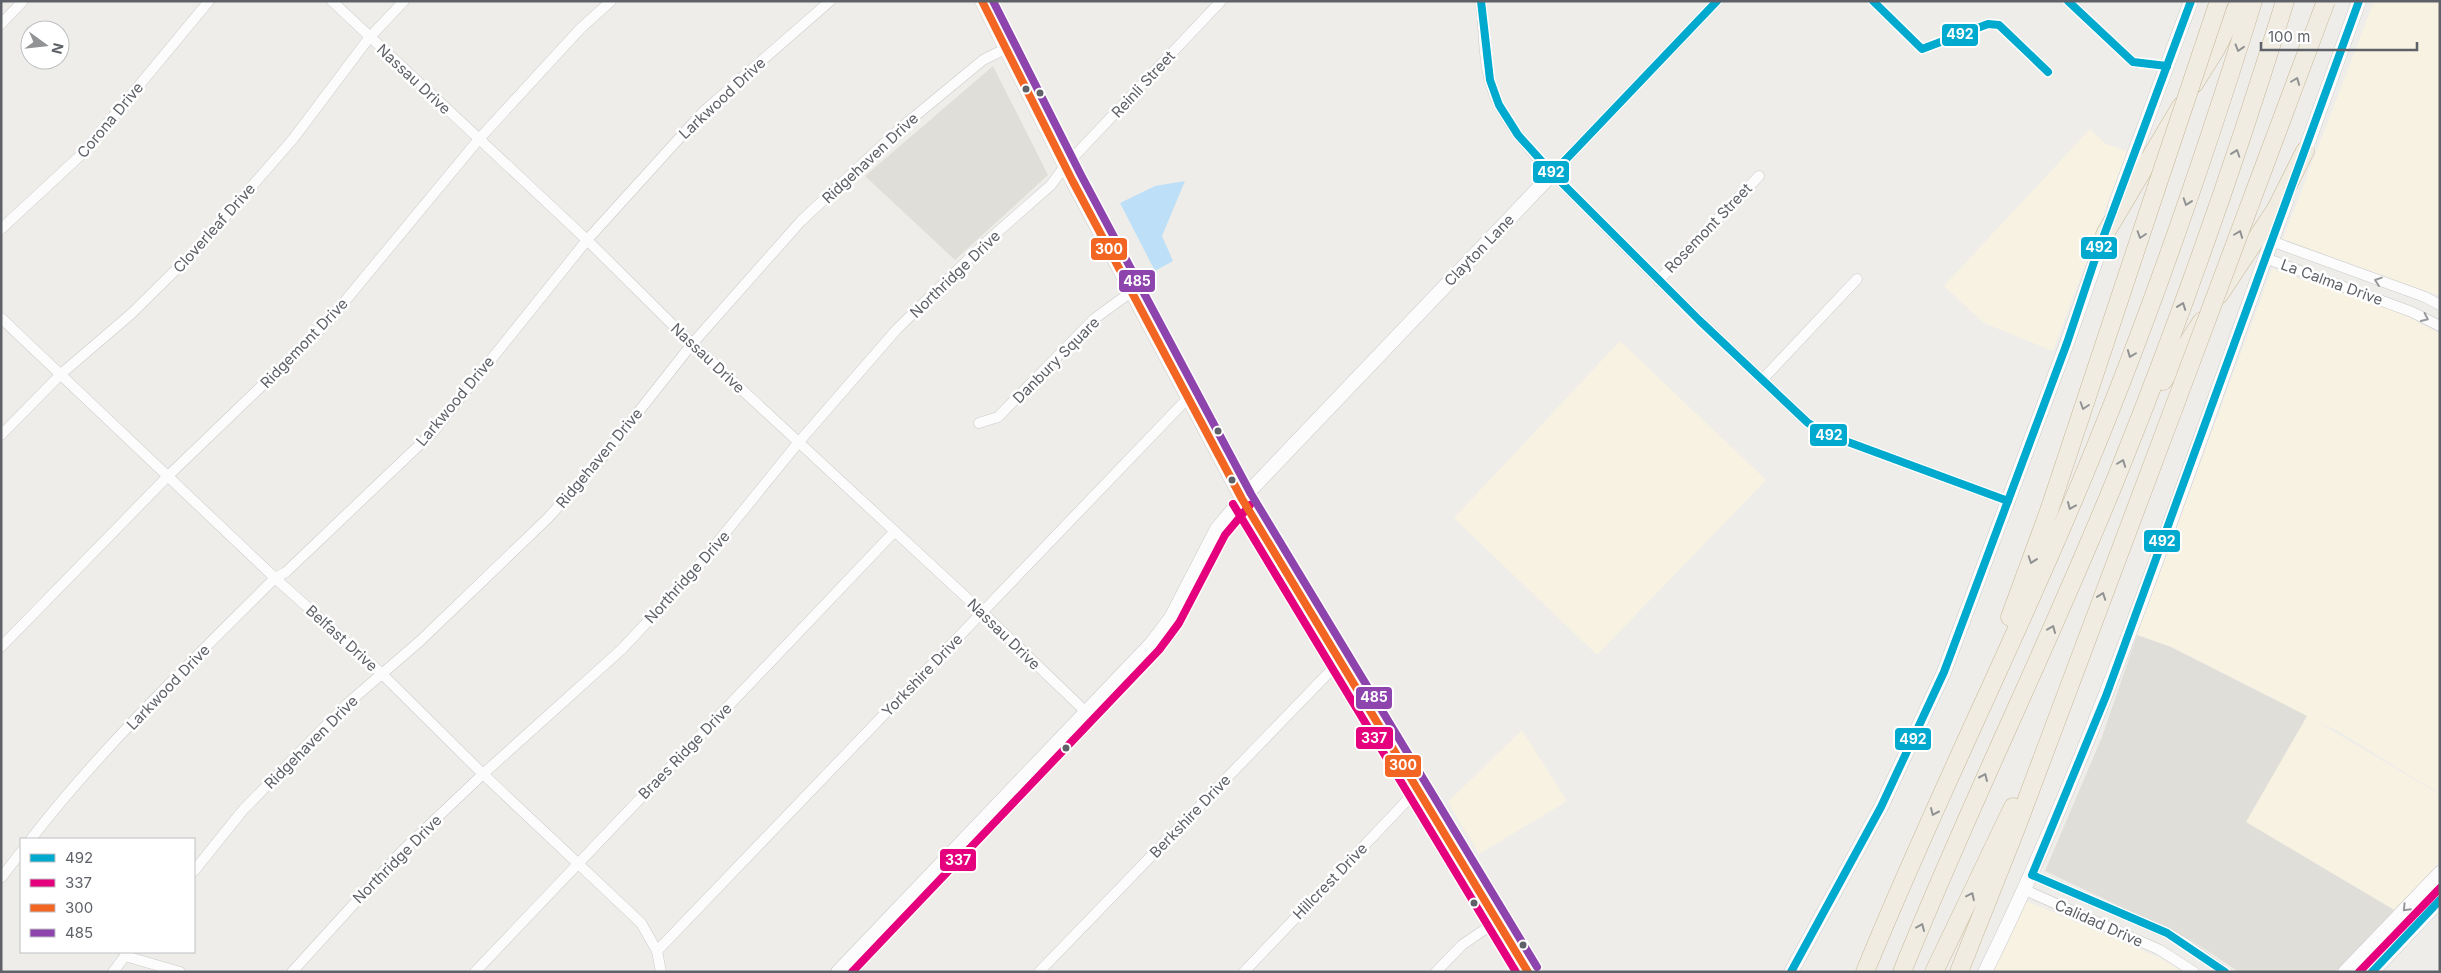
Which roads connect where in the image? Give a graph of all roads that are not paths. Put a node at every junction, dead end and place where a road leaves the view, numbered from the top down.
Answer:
1 (23, 1) edge
2 (209, 1) edge
3 (332, 1) edge
4 (404, 1) edge
5 (611, 1) edge
6 (830, 1) edge
7 (982, 1) edge
8 (1221, 1) edge
9 (1481, 1) edge
10 (1717, 1) edge
11 (2190, 1) edge
12 (2219, 1) edge
13 (2240, 1) edge
14 (2253, 1) edge
15 (2285, 1) edge
16 (2326, 1) edge
17 (2360, 1) edge
18 (1, 24) edge
19 (369, 38) junction
20 (1005, 49) junction
21 (478, 139) junction
22 (2305, 151) junction
23 (1065, 166) junction
24 (1552, 173) junction
25 (1758, 176) dead end
26 (1, 229) edge
27 (2105, 234) junction
28 (587, 240) junction
29 (2271, 241) junction
30 (2265, 258) junction
31 (1857, 279) dead end
32 (1658, 281) junction
33 (2403, 290) junction
34 (1132, 292) junction
35 (2440, 305) edge
36 (2398, 307) junction
37 (1, 318) edge
38 (2440, 326) edge
39 (692, 344) junction
40 (61, 374) junction
41 (1762, 380) junction
42 (1187, 399) junction
43 (2140, 417) junction
44 (979, 423) dead end
45 (1, 435) edge
46 (798, 444) junction
47 (168, 476) junction
48 (1242, 499) junction
49 (2008, 501) junction
50 (894, 531) junction
51 (275, 578) junction
52 (982, 612) junction
53 (2085, 642) junction
54 (1, 647) edge
55 (1341, 660) junction
56 (381, 673) junction
57 (1086, 713) junction
58 (1968, 736) junction
59 (483, 774) junction
60 (1417, 790) junction
61 (32, 838) edge
62 (20, 853) edge
63 (578, 861) junction
64 (195, 870) edge
65 (2440, 873) edge
66 (2032, 875) junction
67 (1, 878) edge
68 (2025, 890) junction
69 (2440, 900) edge
70 (1497, 921) junction
71 (2183, 942) junction
72 (657, 951) junction
73 (127, 954) edge
74 (2172, 956) junction
75 (113, 972) edge
76 (180, 972) edge
77 (292, 972) edge
78 (476, 972) edge
79 (661, 972) edge
80 (838, 972) edge
81 (1039, 972) edge
82 (1244, 972) edge
83 (1436, 972) edge
84 (1528, 972) edge
85 (1791, 972) edge
86 (1865, 972) edge
87 (1902, 972) edge
88 (1934, 972) edge
89 (1960, 972) edge
90 (1985, 972) edge
91 (2194, 972) edge
92 (2225, 972) edge
93 (2345, 972) edge
94 (2372, 972) edge

1 - 18 street
2 - 26 street, Corona Drive
3 - 19 street, Nassau Drive
4 - 19 street, Cloverleaf Drive
5 - 21 street, Ridgemont Drive
6 - 28 street, Larkwood Drive
7 - 20 main road
8 - 23 street, Reinli Street
9 - 24 street
10 - 24 street, Clayton Lane
11 - 27 main road
12 -> 58 highway, bridge
13 - 27 highway
14 -> 58 highway
43 -> 15 highway
53 -> 16 highway, bridge
17 - 22 main road
19 - 21 street, Nassau Drive
19 - 40 street, Cloverleaf Drive
20 - 23 main road
20 - 39 street, Ridgehaven Drive
21 - 28 street, Nassau Drive
21 - 47 street, Ridgemont Drive
22 - 29 main road
22 - 43 highway
23 - 34 main road
23 - 46 street, Northridge Drive
24 - 32 street
24 - 48 main road, Clayton Lane
25 - 32 street, Rosemont Street
27 - 49 main road
28 - 39 street, Nassau Drive
28 - 51 street, Larkwood Drive
29 - 30 main road
33 -> 29 street, La Calma Drive
30 - 36 street, La Calma Drive
30 - 66 main road
31 - 41 street
32 - 41 street
33 - 35 street, La Calma Drive
33 - 36 street, La Calma Drive
34 - 42 main road
34 - 44 street, Danbury Square
36 -> 38 street, La Calma Drive
37 - 40 street, Belfast Drive
39 - 46 street, Nassau Drive
39 - 56 street, Ridgehaven Drive
40 - 45 street, Cloverleaf Drive
40 - 47 street, Belfast Drive
41 - 49 street
42 - 48 main road
42 - 52 street, Yorkshire Drive
87 -> 43 highway
46 - 50 street, Nassau Drive
46 - 59 street, Northridge Drive
47 - 51 street, Belfast Drive
47 - 54 street, Ridgemont Drive
48 - 55 main road
48 - 57 main road, Clayton Lane
49 - 85 main road
50 - 52 street, Nassau Drive
50 - 63 street, Braes Ridge Drive
51 - 56 street, Belfast Drive
51 - 61 street, Larkwood Drive
52 - 57 street, Nassau Drive
52 - 72 street, Yorkshire Drive
88 -> 53 highway
53 - 89 highway
55 - 60 main road
55 - 81 street, Berkshire Drive
56 - 59 street, Belfast Drive
56 - 64 street, Ridgehaven Drive
57 - 80 main road, Clayton Lane
58 -> 86 highway
59 - 63 street, Belfast Drive
59 - 77 street, Northridge Drive
60 - 70 main road
60 - 82 street, Hillcrest Drive
62 - 67 street
63 - 72 street, Belfast Drive
63 - 78 street, Braes Ridge Drive
65 -> 93 main road
66 - 68 main road
66 - 71 street, Calidad Drive
68 - 74 street, Calidad Drive
68 - 90 main road
69 - 94 main road
70 - 83 street
70 - 84 main road
71 - 74 street
71 - 92 street, Calidad Drive
72 - 79 street, Belfast Drive
73 - 75 street
73 - 76 street
74 - 91 street, Calidad Drive

